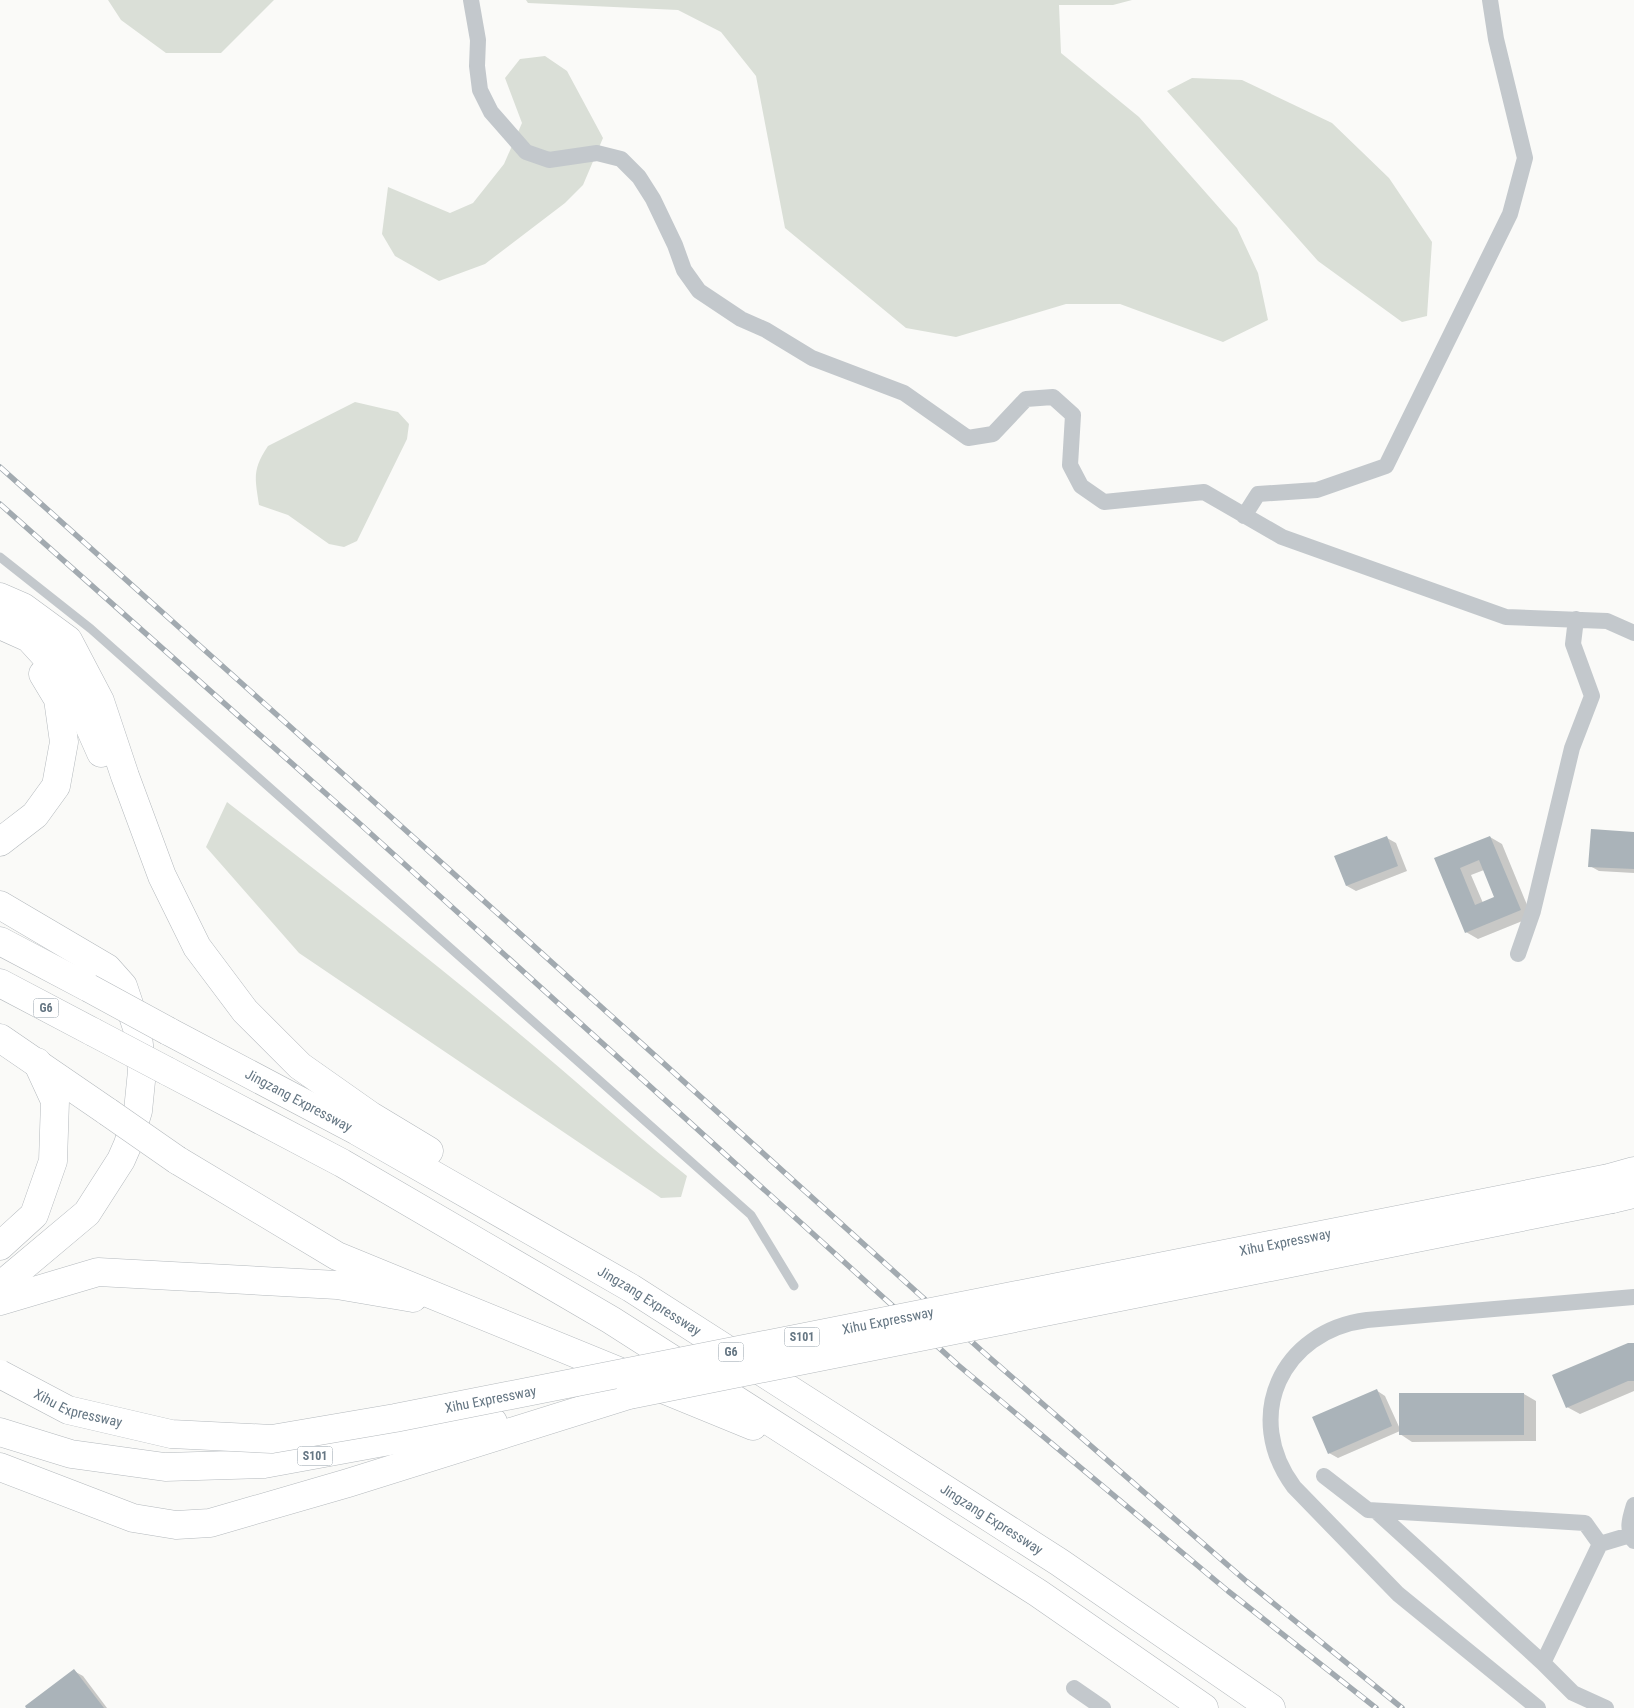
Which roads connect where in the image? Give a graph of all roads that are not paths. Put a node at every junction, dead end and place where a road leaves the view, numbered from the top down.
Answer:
1 (470, 0) edge
2 (1490, 0) edge
3 (1244, 516) junction
4 (0, 557) edge
5 (0, 597) edge
6 (1576, 619) junction
7 (0, 625) edge
8 (1634, 633) edge
9 (0, 634) edge
10 (146, 832) junction
11 (0, 842) edge
12 (0, 905) edge
13 (0, 941) edge
14 (1518, 954) dead end
15 (0, 984) edge
16 (0, 1038) edge
17 (37, 1062) junction
18 (1622, 1185) edge
19 (0, 1246) edge
20 (0, 1286) edge
21 (794, 1286) dead end
22 (631, 1288) junction
23 (1634, 1297) edge
24 (0, 1301) edge
25 (444, 1301) junction
26 (0, 1374) edge
27 (629, 1395) junction
28 (0, 1432) edge
29 (816, 1451) junction
30 (0, 1467) edge
31 (1324, 1476) dead end
32 (1634, 1504) edge
33 (1376, 1510) junction
34 (1632, 1538) edge
35 (1600, 1544) junction
36 (1543, 1662) junction
37 (1074, 1688) dead end
38 (1103, 1708) edge
39 (1204, 1708) edge
40 (1271, 1708) edge
41 (1538, 1708) edge
42 (1606, 1708) edge

1 - 3 street
2 - 3 street
3 - 6 street
4 - 21 lane
5 - 10 highway
6 - 8 street
6 - 14 street
7 - 10 highway
9 - 11 highway
10 - 22 highway
12 - 20 highway
13 - 22 highway, Jingzang Expressway / G6, bridge
15 - 29 highway, G6, bridge
16 - 17 highway
17 - 19 highway
17 - 25 highway, bridge
18 - 26 highway, Xihu Expressway / S101, bridge
18 - 27 highway, Xihu Expressway / S101, bridge
22 - 40 highway, Jingzang Expressway / G6
23 - 41 street
24 - 25 highway
25 - 29 highway
27 - 28 highway, S101
27 - 30 highway
29 - 39 highway, G6
31 - 33 street
32 - 34 street
33 - 35 street
33 - 36 street
34 - 35 street
35 - 36 street
36 - 42 street
37 - 38 street

